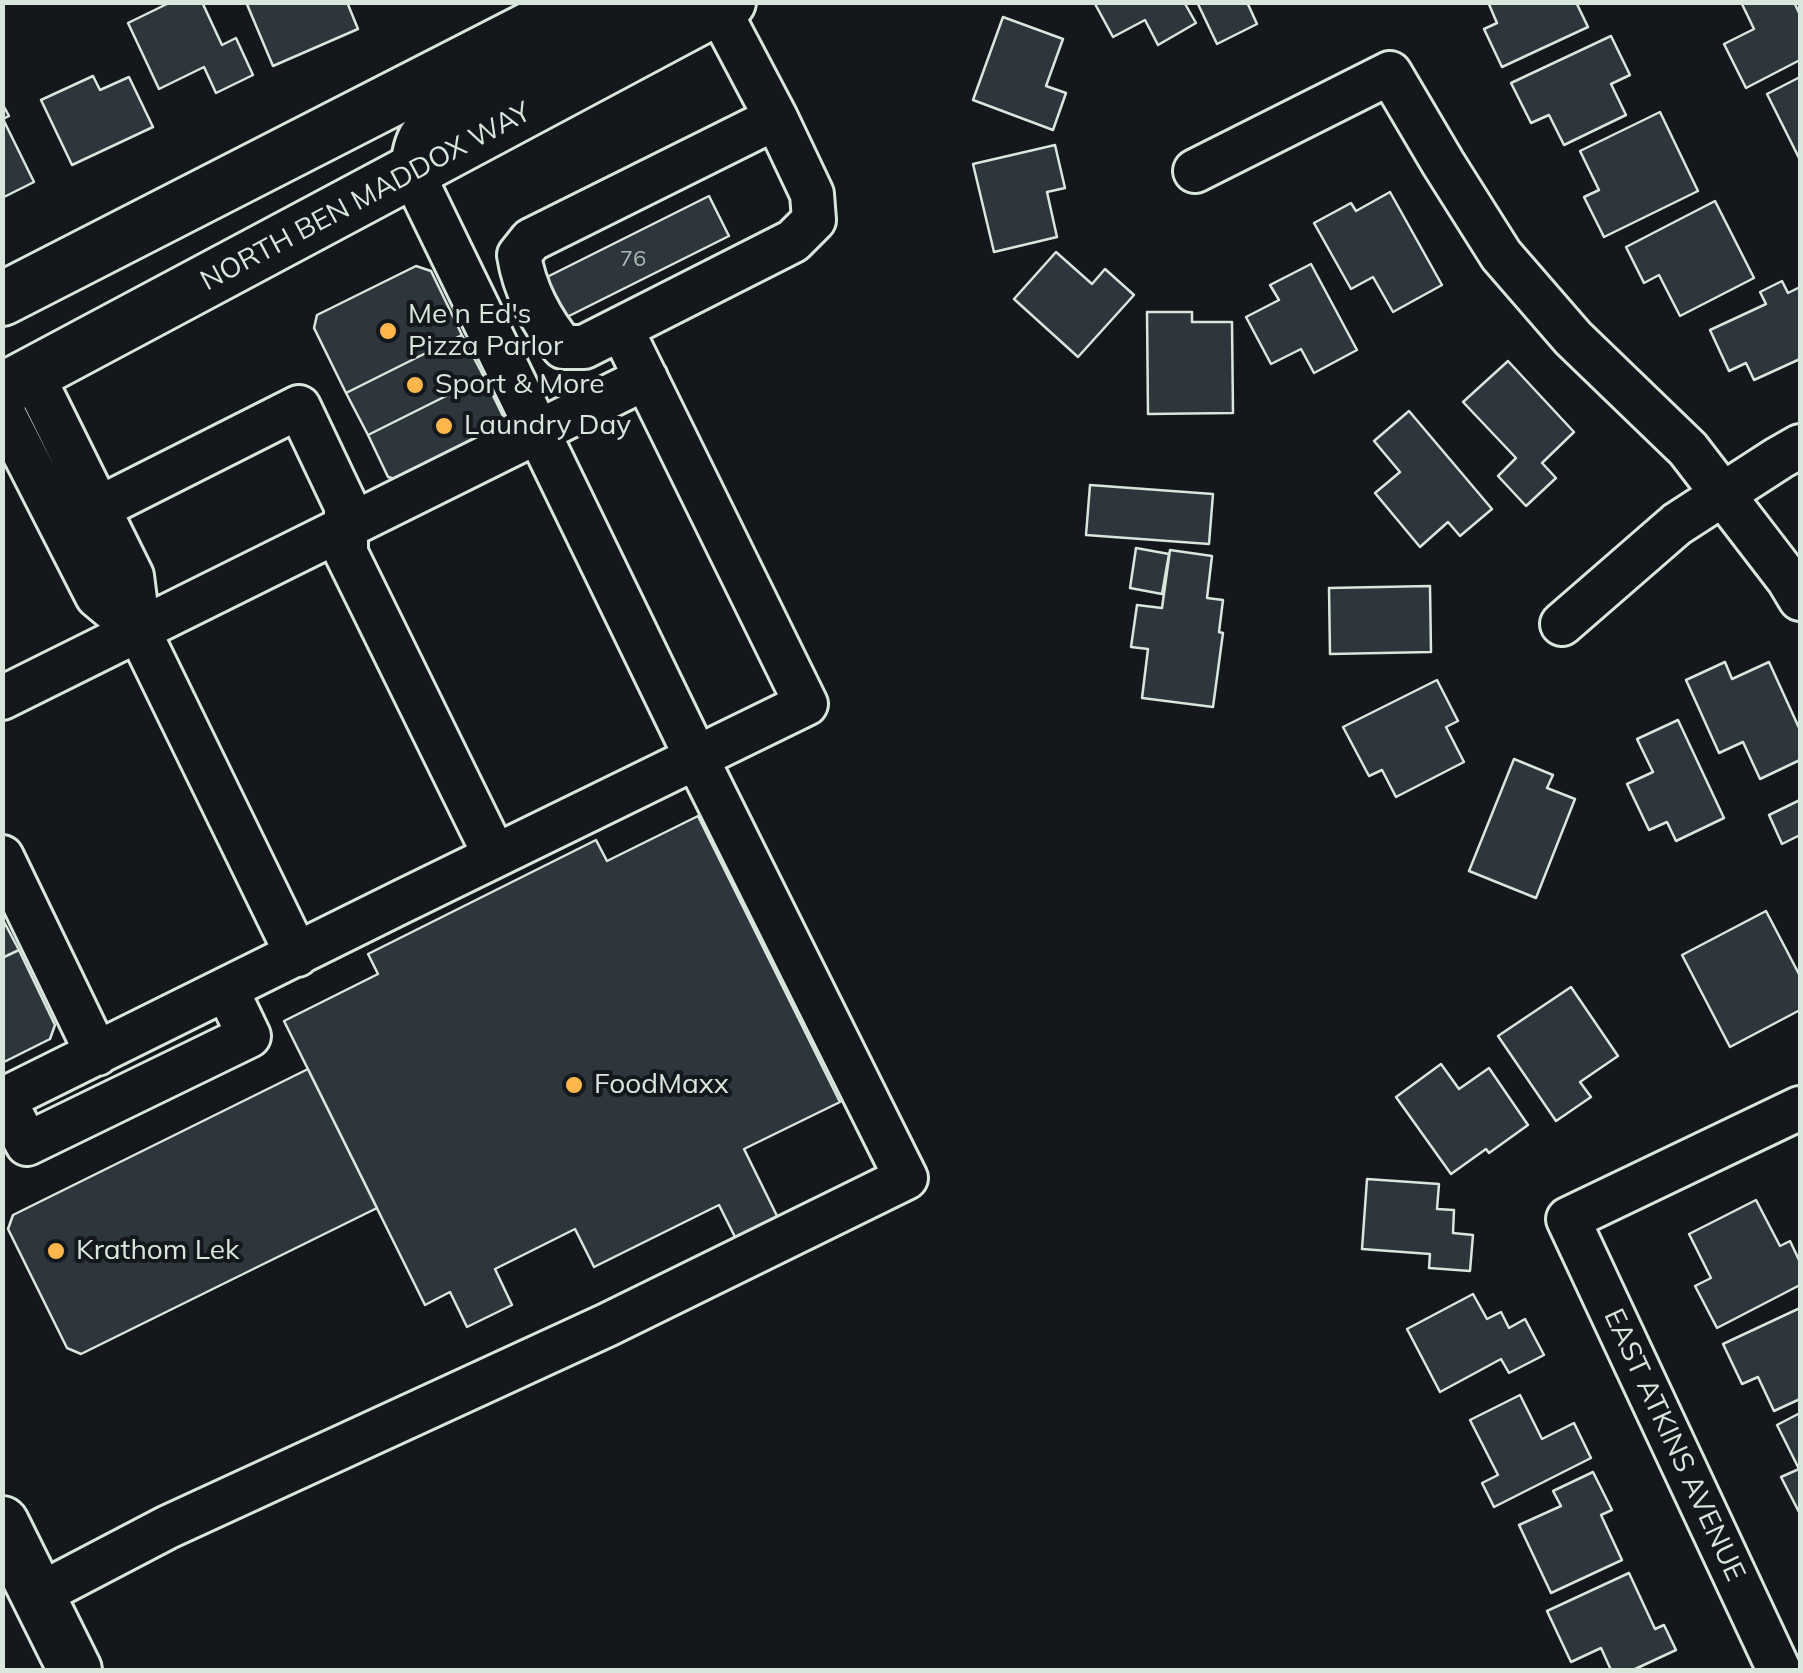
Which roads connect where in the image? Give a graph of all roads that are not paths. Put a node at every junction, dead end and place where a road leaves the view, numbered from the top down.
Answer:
1 (582, 2) edge
2 (647, 2) edge
3 (723, 5) edge
4 (776, 118) junction
5 (1196, 171) dead end
6 (412, 172) junction
7 (2, 299) edge
8 (621, 328) junction
9 (646, 378) junction
10 (12, 391) edge
11 (538, 432) junction
12 (1800, 446) edge
13 (1723, 493) junction
14 (99, 508) junction
15 (346, 528) junction
16 (1800, 599) edge
17 (1562, 624) dead end
18 (138, 632) junction
19 (2, 698) edge
20 (696, 757) junction
21 (494, 856) junction
22 (2, 857) edge
23 (297, 955) junction
24 (226, 990) junction
25 (97, 1054) junction
26 (4, 1100) edge
27 (1800, 1108) edge
28 (2, 1523) edge
29 (38, 1595) junction
30 (75, 1670) edge
31 (1779, 1670) edge

1 - 7 main road
2 - 6 street
3 - 4 street
3 - 6 main road, NORTH BEN MADDOX WAY
4 - 8 street
4 - 8 street
5 - 13 street
6 - 10 main road, NORTH BEN MADDOX WAY
6 - 11 street
8 - 9 street
9 - 11 street
9 - 20 street
10 - 14 street
10 - 18 street
11 - 15 street
11 - 20 street
12 - 13 street
13 - 16 street
13 - 17 street
14 - 15 street
14 - 18 street
15 - 18 street
15 - 21 street
18 - 19 street
18 - 23 street
20 - 21 street
20 - 29 street
21 - 23 street
22 - 25 street
23 - 24 street
24 - 25 street
24 - 26 street
25 - 26 street
27 - 31 street, EAST ATKINS AVENUE
28 - 29 main road
29 - 30 main road

